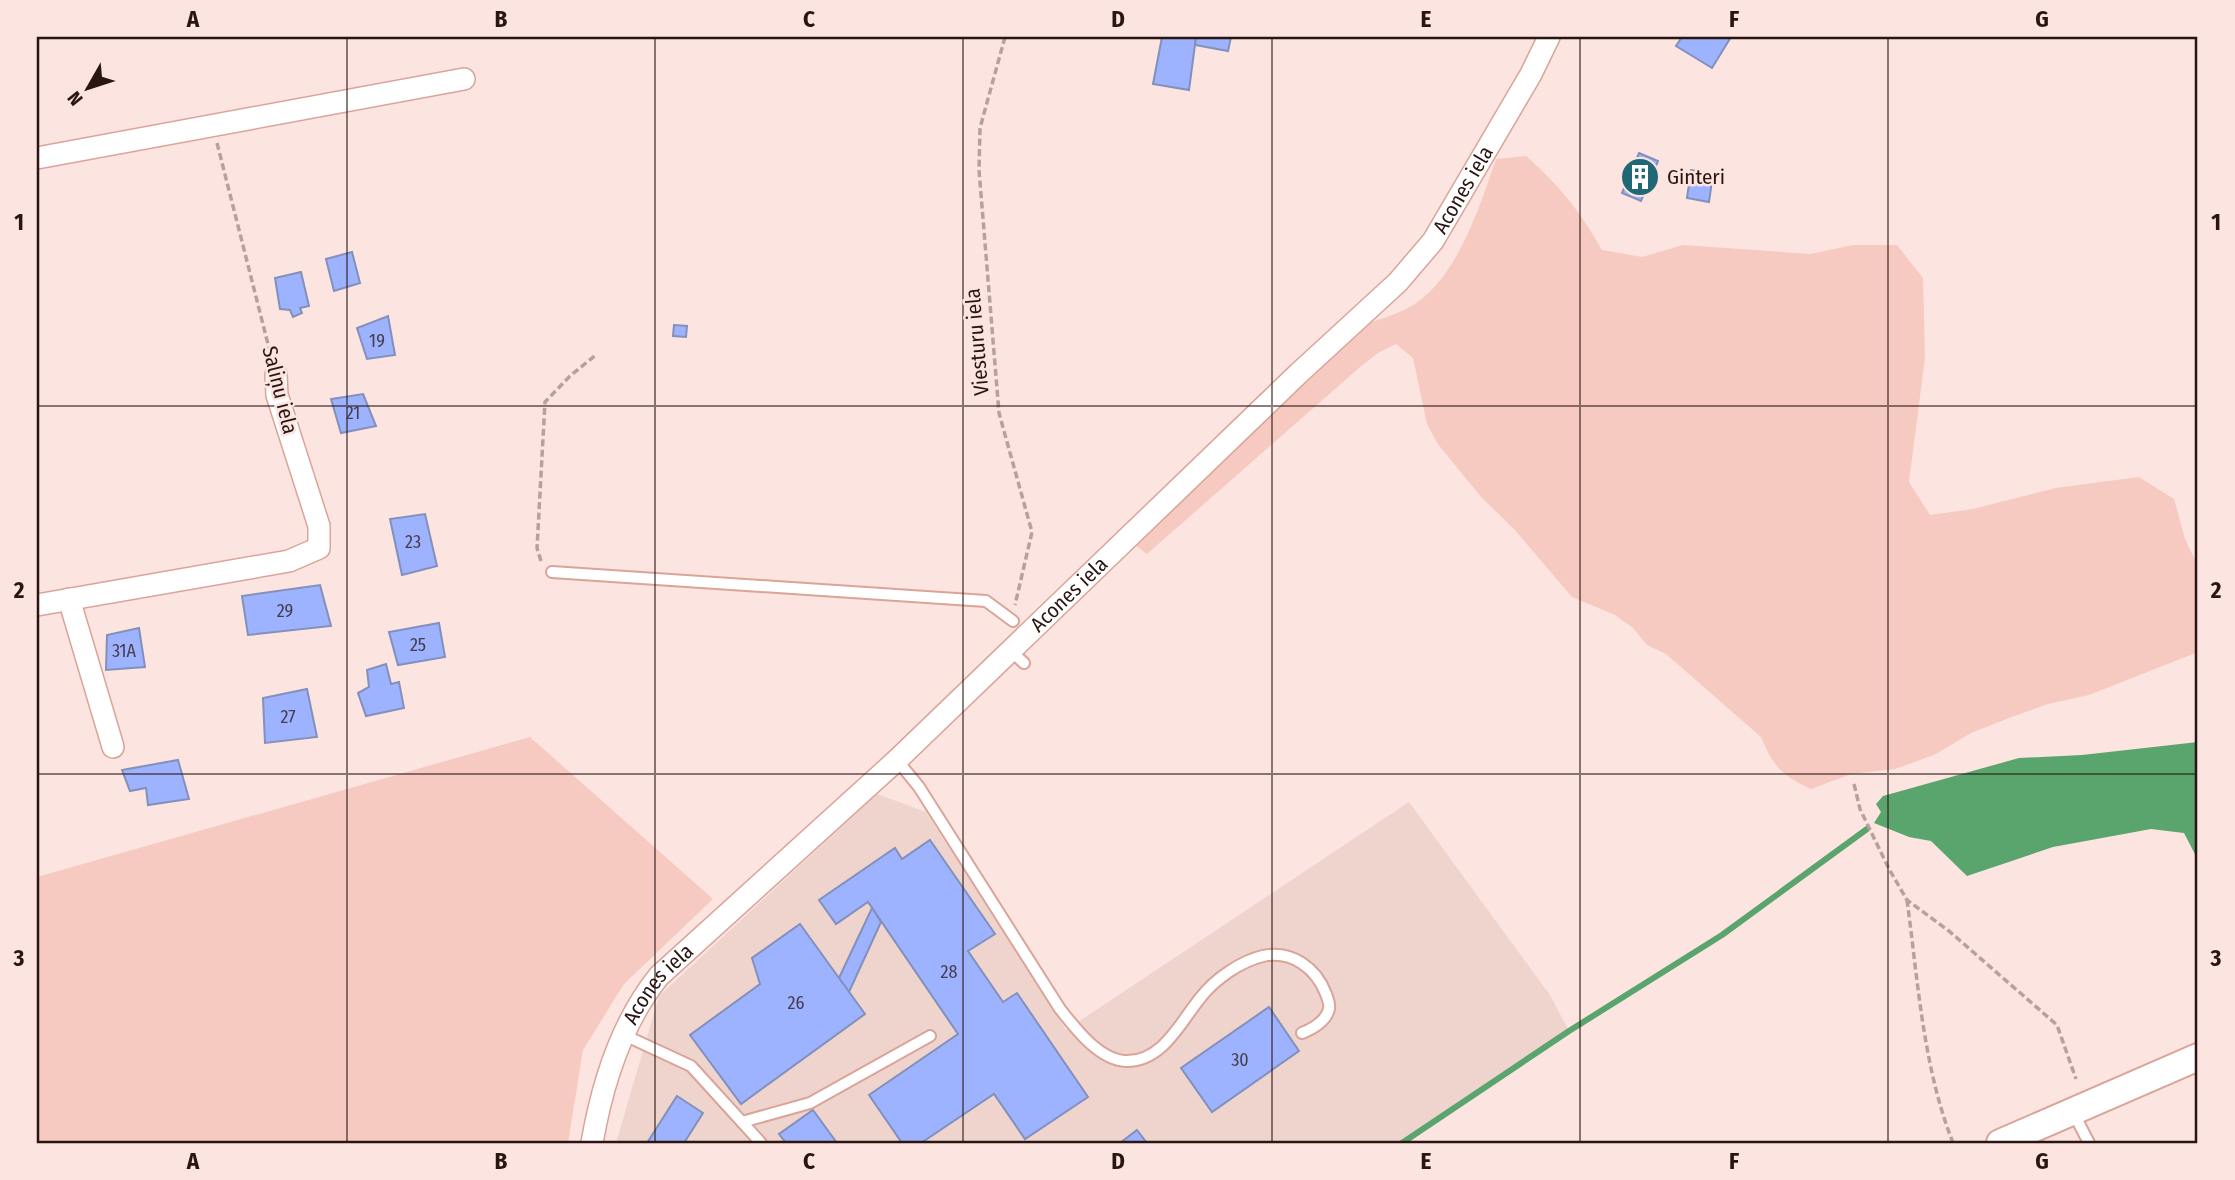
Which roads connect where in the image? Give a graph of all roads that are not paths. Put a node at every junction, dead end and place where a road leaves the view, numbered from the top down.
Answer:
1 (1549, 37) edge
2 (464, 79) dead end
3 (37, 158) edge
4 (276, 375) road end
5 (552, 572) road end
6 (69, 599) junction
7 (37, 605) edge
8 (1013, 621) road end
9 (113, 747) dead end
10 (897, 760) junction
11 (1302, 1033) dead end
12 (624, 1035) junction
13 (930, 1036) dead end
14 (2198, 1057) edge
15 (2073, 1112) junction
16 (741, 1122) junction
17 (592, 1143) edge
18 (761, 1143) edge
19 (2000, 1143) edge
20 (2088, 1143) edge

1 - 10 street, Acones iela
2 - 3 street
4 - 6 street, Saliņu iela
5 - 8 lane
6 - 7 street, Saliņu iela
6 - 9 street
10 - 11 lane
10 - 12 street, Acones iela
12 - 16 lane
12 - 17 street, Acones iela
13 - 16 lane
14 - 15 street
15 - 19 street
15 - 20 lane
16 - 18 lane

